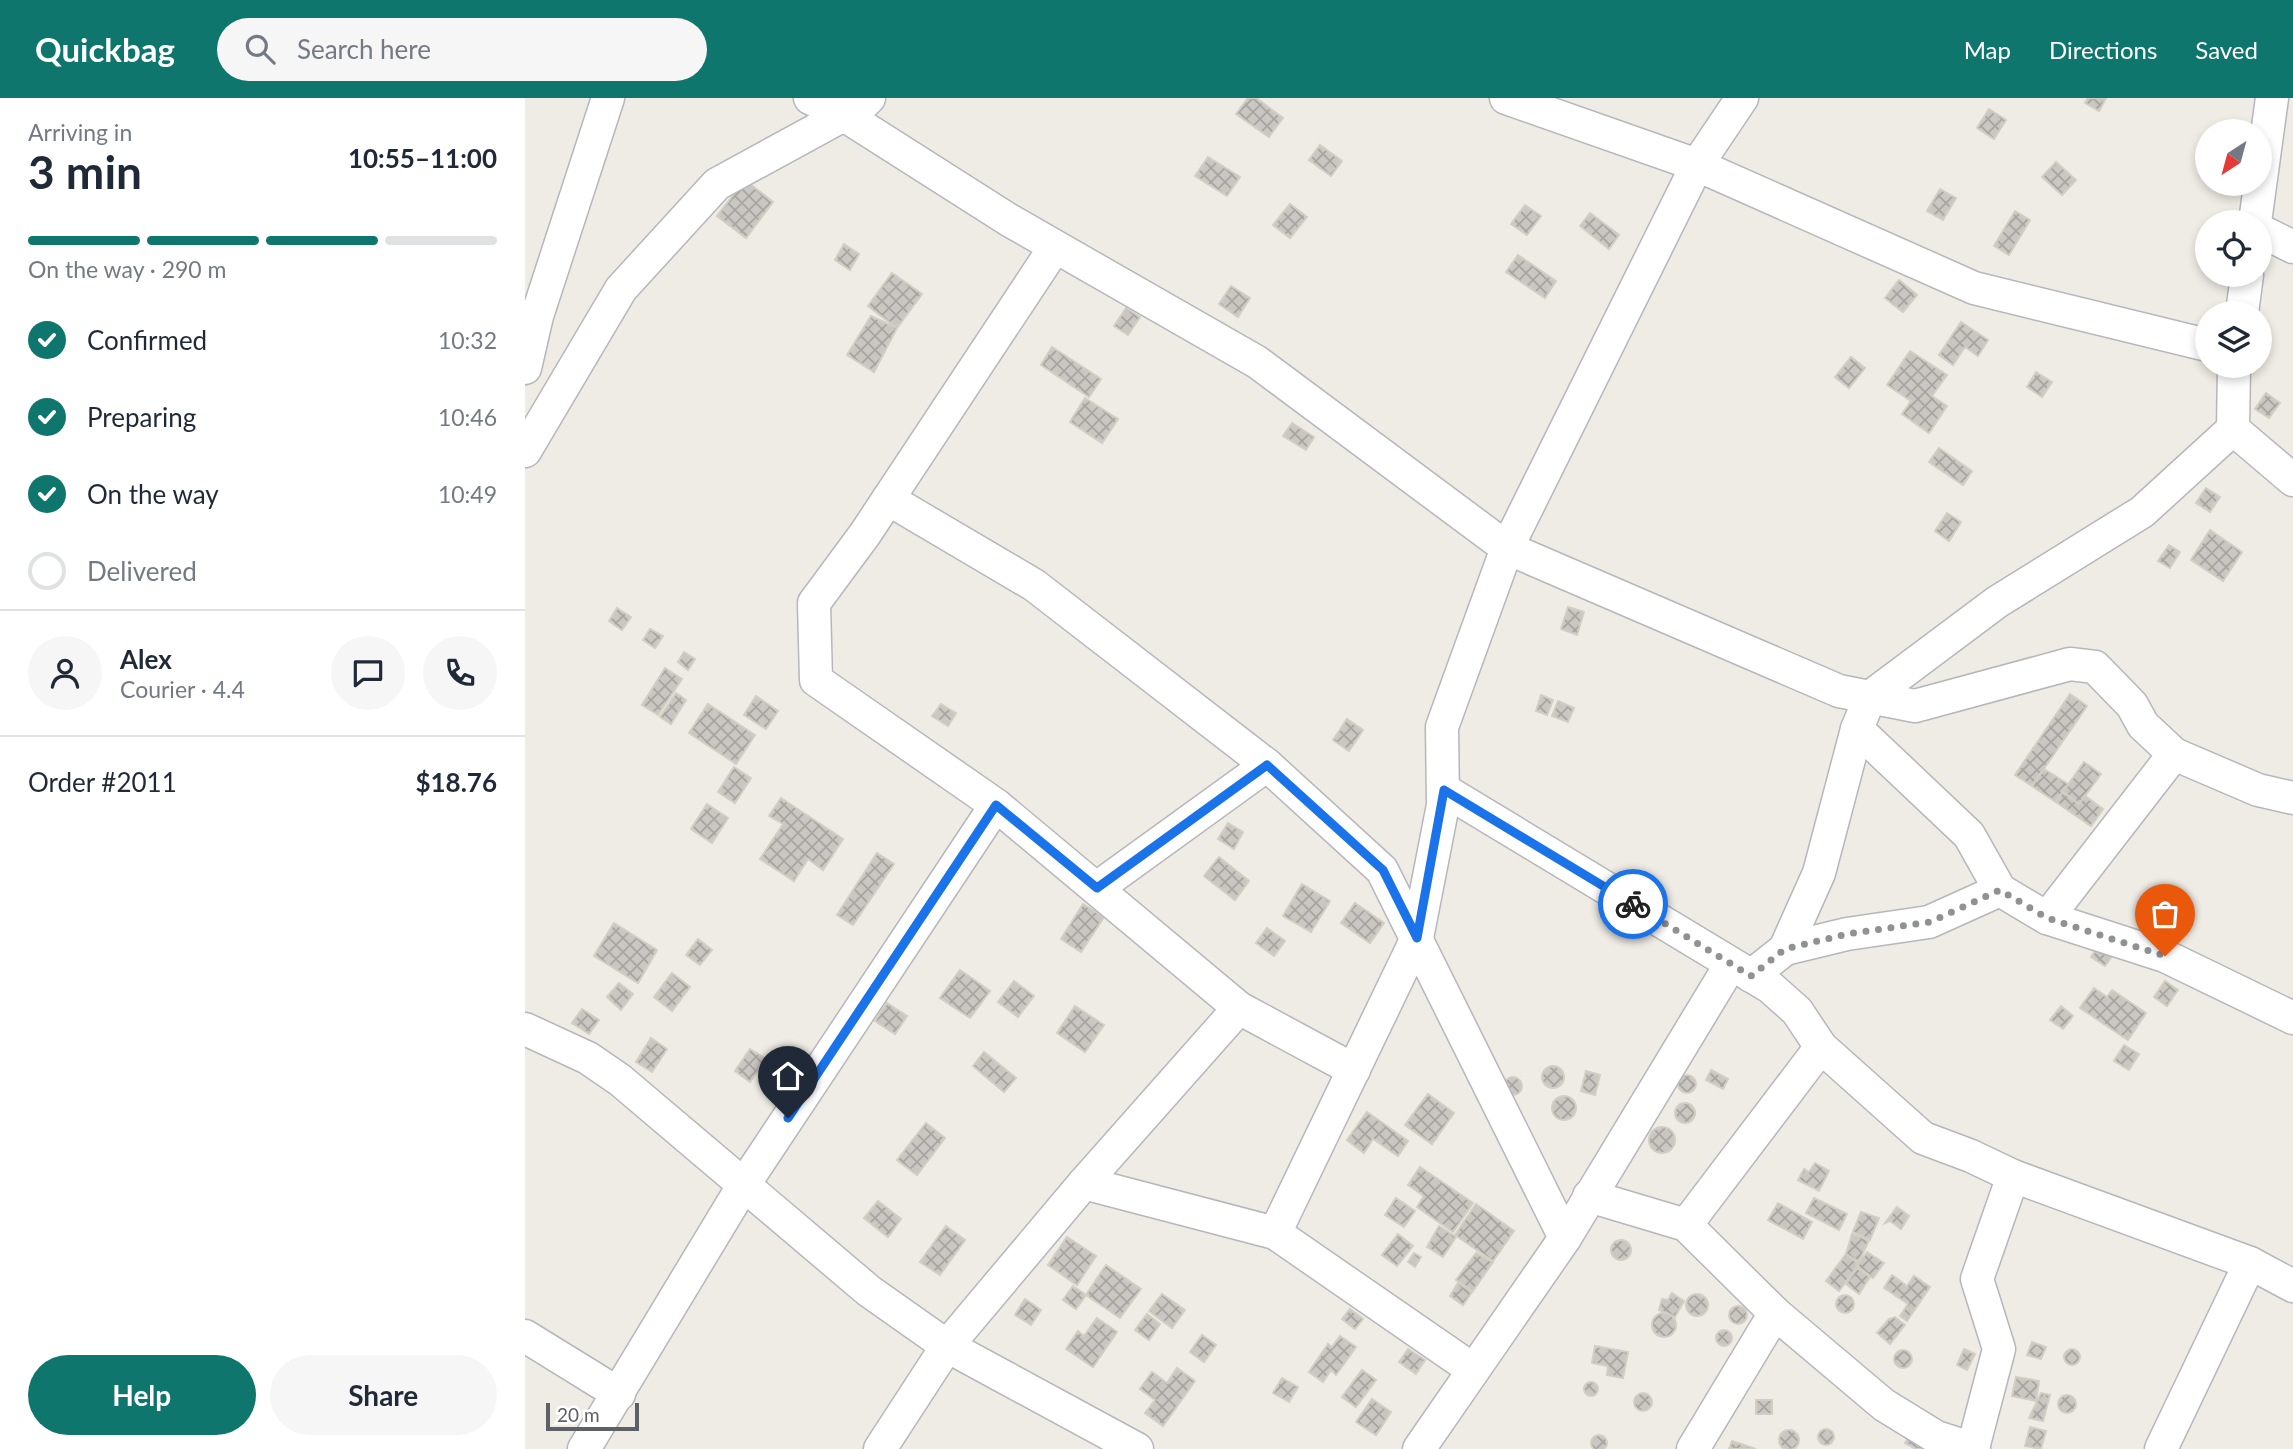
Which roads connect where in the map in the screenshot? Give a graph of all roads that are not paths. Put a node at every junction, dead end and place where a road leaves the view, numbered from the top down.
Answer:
1 (608, 98) edge
2 (810, 98) edge
3 (1506, 98) edge
4 (1742, 98) edge
5 (2272, 98) edge
6 (857, 106) edge
7 (1696, 165) junction
8 (2257, 210) edge
9 (2272, 236) edge
10 (1055, 247) junction
11 (2293, 247) edge
12 (2195, 342) edge
13 (525, 368) edge
14 (2234, 378) edge
15 (2233, 429) junction
16 (525, 451) edge
17 (2293, 480) edge
18 (888, 499) junction
19 (1507, 548) junction
20 (1870, 698) junction
21 (1857, 729) junction
22 (2174, 754) junction
23 (1267, 765) junction
24 (1444, 790) junction
25 (2293, 799) edge
26 (996, 805) junction
27 (1097, 888) junction
28 (2000, 890) junction
29 (2047, 918) junction
30 (1417, 938) junction
31 (1785, 949) junction
32 (1741, 970) junction
33 (1239, 1008) junction
34 (2293, 1018) edge
35 (525, 1029) edge
36 (1821, 1047) junction
37 (1354, 1070) junction
38 (2013, 1176) junction
39 (1084, 1183) junction
40 (743, 1186) junction
41 (1589, 1196) junction
42 (1686, 1225) junction
43 (1275, 1233) junction
44 (1565, 1238) junction
45 (2250, 1263) junction
46 (2293, 1286) edge
47 (1775, 1313) junction
48 (525, 1336) edge
49 (947, 1346) junction
50 (1472, 1369) junction
51 (619, 1394) junction
52 (584, 1449) edge
53 (880, 1449) edge
54 (1137, 1449) edge
55 (1419, 1449) edge
56 (1693, 1449) edge
57 (1974, 1449) edge
58 (2161, 1449) edge

1 - 13 street
2 - 6 street
3 - 7 street
4 - 7 street
5 - 8 street
6 - 10 street
6 - 16 street
7 - 12 street
7 - 19 street
9 - 11 street
10 - 18 street
10 - 19 street
14 - 15 street
15 - 17 street
15 - 20 street
18 - 23 street
18 - 26 street
19 - 20 street
19 - 24 street
20 - 21 street
20 - 22 street
21 - 28 street
21 - 31 street
22 - 25 street
22 - 29 street
23 - 27 street
23 - 30 street
24 - 30 street
24 - 32 street
26 - 27 street
26 - 40 street
27 - 33 street
28 - 29 street
28 - 31 street
29 - 34 street
30 - 37 street
30 - 44 street
31 - 32 street
32 - 36 street
32 - 41 street
33 - 37 street
33 - 39 street
35 - 40 street
36 - 38 street
36 - 42 street
37 - 43 street
38 - 45 street
38 - 57 street
39 - 43 street
39 - 49 street
40 - 49 street
40 - 51 street
41 - 42 street
41 - 44 street
42 - 47 street
43 - 50 street
44 - 50 street
45 - 46 street
45 - 58 street
47 - 56 street
47 - 57 street
48 - 51 street
49 - 53 street
49 - 54 street
50 - 55 street
51 - 52 street

